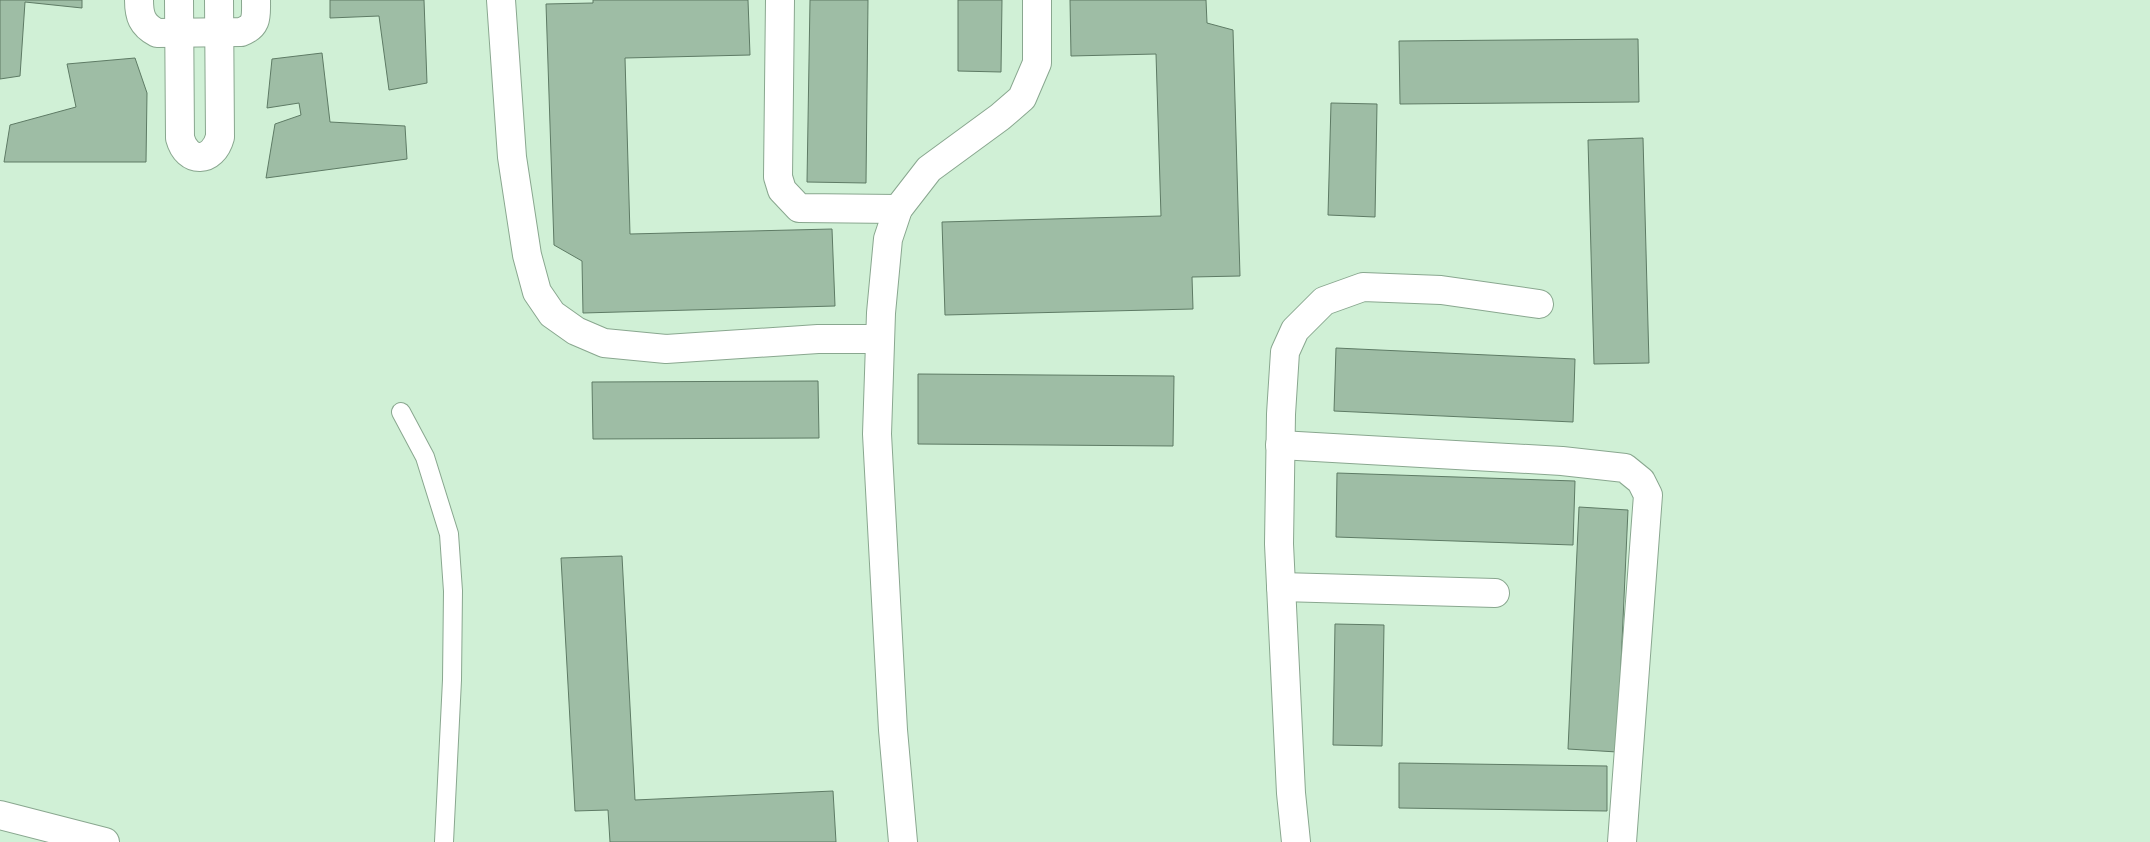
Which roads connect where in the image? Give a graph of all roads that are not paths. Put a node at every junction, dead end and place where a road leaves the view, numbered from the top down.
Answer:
1 (139, 0) edge
2 (179, 0) edge
3 (219, 0) edge
4 (256, 0) edge
5 (501, 0) edge
6 (780, 0) edge
7 (1037, 0) edge
8 (219, 32) junction
9 (179, 33) junction
10 (898, 209) junction
11 (1539, 304) dead end
12 (880, 339) junction
13 (401, 412) dead end
14 (1280, 445) junction
15 (1281, 587) junction
16 (1495, 592) dead end
17 (0, 815) edge
18 (105, 842) edge
19 (444, 842) edge
20 (903, 842) edge
21 (1296, 842) edge
22 (1622, 842) edge

1 - 9 street
2 - 9 street
3 - 8 street
4 - 8 street
5 - 12 street
6 - 10 street
7 - 10 street
8 - 9 street
8 - 9 street
10 - 12 street
11 - 14 street
12 - 20 street
13 - 19 lane
14 - 15 street
14 - 22 street
15 - 16 street
15 - 21 street
17 - 18 street

